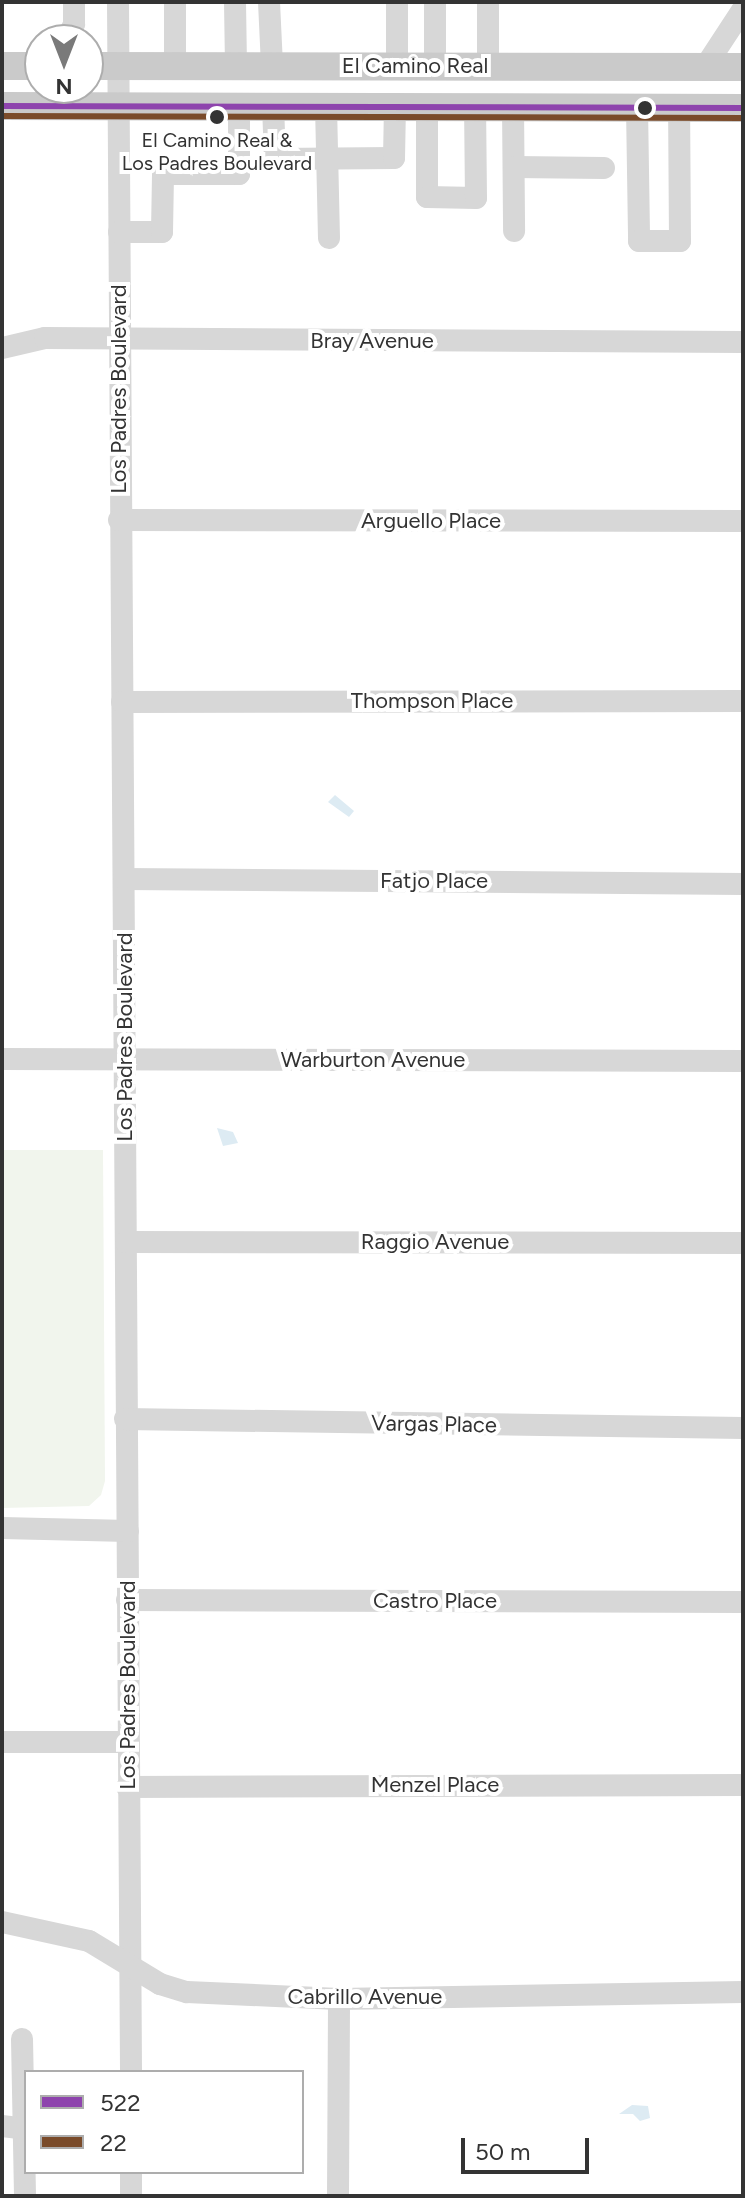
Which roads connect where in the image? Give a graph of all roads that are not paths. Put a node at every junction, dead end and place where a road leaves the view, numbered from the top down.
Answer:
1 (74, 2) edge
2 (118, 2) edge
3 (175, 2) edge
4 (235, 2) edge
5 (269, 2) edge
6 (397, 2) edge
7 (743, 9) edge
8 (435, 11) edge
9 (488, 11) edge
10 (74, 24) edge
11 (2, 66) edge
12 (24, 66) edge
13 (104, 66) edge
14 (118, 66) junction
15 (175, 66) junction
16 (236, 66) junction
17 (272, 66) junction
18 (397, 66) junction
19 (435, 66) junction
20 (488, 66) junction
21 (705, 67) junction
22 (743, 67) edge
23 (119, 105) junction
24 (239, 105) junction
25 (273, 105) junction
26 (2, 106) edge
27 (326, 106) junction
28 (395, 106) junction
29 (427, 106) junction
30 (475, 106) junction
31 (513, 106) junction
32 (637, 107) junction
33 (679, 107) junction
34 (743, 108) edge
35 (328, 158) junction
36 (514, 167) junction
37 (604, 168) dead end
38 (514, 231) dead end
39 (119, 232) junction
40 (329, 238) dead end
41 (118, 339) junction
42 (743, 342) edge
43 (2, 348) edge
44 (119, 520) junction
45 (743, 521) edge
46 (743, 701) edge
47 (122, 702) junction
48 (124, 879) junction
49 (743, 884) edge
50 (2, 1059) edge
51 (125, 1059) junction
52 (743, 1061) edge
53 (126, 1242) junction
54 (743, 1243) edge
55 (125, 1419) junction
56 (743, 1428) edge
57 (2, 1528) edge
58 (128, 1531) junction
59 (127, 1600) junction
60 (743, 1602) edge
61 (2, 1742) edge
62 (127, 1742) junction
63 (743, 1785) edge
64 (127, 1787) junction
65 (2, 1922) edge
66 (131, 1965) junction
67 (743, 1992) edge
68 (339, 1999) junction
69 (22, 2039) dead end
70 (131, 2070) edge
71 (18, 2128) edge
72 (131, 2174) edge
73 (25, 2196) edge
74 (131, 2196) edge
75 (338, 2196) edge

1 - 10 street
2 - 14 street, Los Padres Boulevard
3 - 15 street
4 - 16 street
5 - 17 street
6 - 18 street
7 - 21 street
8 - 19 street
9 - 20 street
11 - 12 main road
13 - 14 main road, El Camino Real
14 - 15 main road, El Camino Real
14 - 23 street, Los Padres Boulevard
15 - 16 main road, El Camino Real
16 - 17 main road, El Camino Real
17 - 18 main road, El Camino Real
18 - 19 main road, El Camino Real
19 - 20 main road, El Camino Real
20 - 21 main road, El Camino Real
21 - 22 main road, El Camino Real
23 - 24 main road, El Camino Real
23 - 26 main road, El Camino Real
23 - 39 street, Los Padres Boulevard
24 - 25 main road, El Camino Real
24 - 39 street
25 - 27 main road, El Camino Real
25 - 35 street
27 - 28 main road, El Camino Real
27 - 35 street
28 - 29 main road, El Camino Real
28 - 35 street
29 - 30 main road, El Camino Real
29 - 30 street
30 - 31 main road, El Camino Real
31 - 32 main road, El Camino Real
31 - 36 street
32 - 33 main road, El Camino Real
32 - 33 street
33 - 34 main road, El Camino Real
35 - 40 street
36 - 37 street
36 - 38 street
39 - 41 street, Los Padres Boulevard
41 - 42 street, Bray Avenue
41 - 43 street, Bray Avenue
41 - 44 street, Los Padres Boulevard
44 - 45 street, Arguello Place
44 - 47 street, Los Padres Boulevard
46 - 47 street, Thompson Place
47 - 48 street, Los Padres Boulevard
48 - 49 street, Fatjo Place
48 - 51 street, Los Padres Boulevard
50 - 51 street, Warburton Avenue
51 - 52 street, Warburton Avenue
51 - 53 street, Los Padres Boulevard
53 - 54 street, Raggio Avenue
53 - 55 street, Los Padres Boulevard
55 - 56 street, Vargas Place
55 - 58 street, Los Padres Boulevard
57 - 58 street
58 - 59 street, Los Padres Boulevard
59 - 60 street, Castro Place
59 - 62 street, Los Padres Boulevard
61 - 62 street
62 - 64 street, Los Padres Boulevard
63 - 64 street, Menzel Place
64 - 66 street, Los Padres Boulevard
65 - 66 street, Cabrillo Avenue
66 - 68 street, Cabrillo Avenue
66 - 70 street, Los Padres Boulevard
67 - 68 street, Cabrillo Avenue
68 - 75 street
69 - 71 street
71 - 73 street
72 - 74 street

